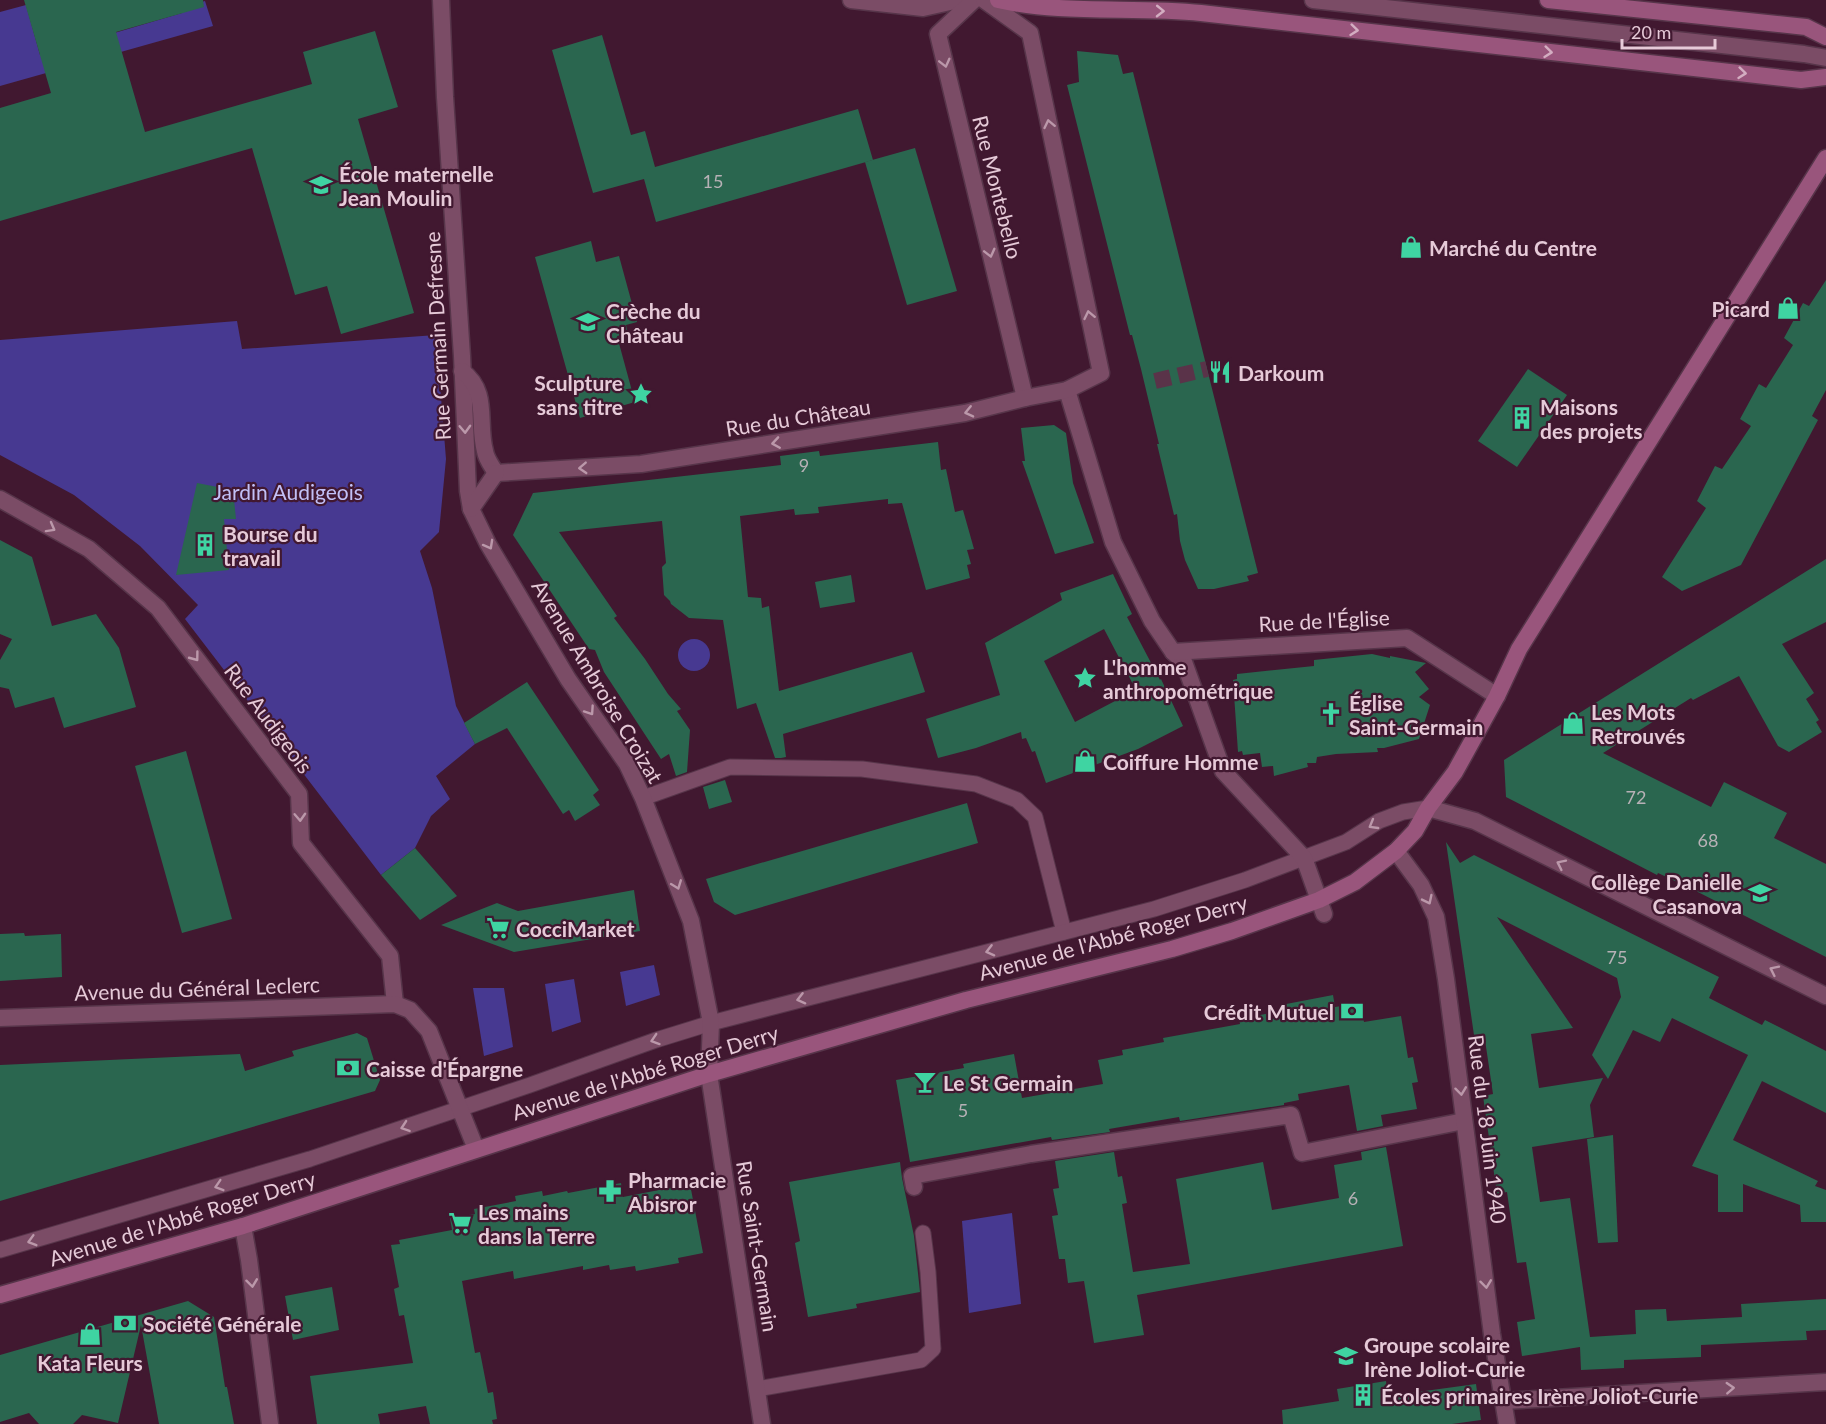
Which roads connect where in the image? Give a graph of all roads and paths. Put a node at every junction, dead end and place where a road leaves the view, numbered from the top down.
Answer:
1 (441, 0) edge
2 (851, 0) edge
3 (959, 0) edge
4 (974, 0) edge
5 (984, 0) edge
6 (998, 0) edge
7 (1313, 0) edge
8 (1548, 0) edge
9 (1826, 37) edge
10 (1826, 58) edge
11 (1826, 77) edge
12 (1826, 158) edge
13 (462, 371) junction
14 (1067, 390) junction
15 (1026, 398) junction
16 (496, 473) junction
17 (468, 491) joint
18 (0, 499) edge
19 (471, 509) junction
20 (1173, 652) junction
21 (1497, 696) junction
22 (643, 798) junction
23 (1428, 808) junction
24 (1396, 851) junction
25 (1304, 858) junction
26 (1321, 907) junction
27 (1064, 932) junction
28 (1826, 996) edge
29 (395, 1004) junction
30 (0, 1018) edge
31 (711, 1023) junction
32 (709, 1074) junction
33 (460, 1107) junction
34 (1464, 1121) junction
35 (476, 1149) junction
36 (914, 1187) dead end
37 (243, 1226) junction
38 (923, 1233) dead end
39 (0, 1250) edge
40 (0, 1295) edge
41 (1826, 1382) edge
42 (757, 1389) junction
43 (1503, 1401) junction
44 (270, 1424) edge
45 (762, 1424) edge
46 (1507, 1424) edge

1 - 13 street, Rue Germain Defresne
2 - 3 street
4 -> 15 street, Rue Montebello
14 -> 5 street, Rue du Château
6 -> 11 main road
7 - 10 street
8 - 9 main road
12 - 21 main road
13 - 16 street
13 -> 17 street, Rue Germain Defresne
14 - 15 street, Rue du Château
14 - 20 street
15 -> 16 street, Rue du Château
16 - 19 street
17 - 19 street, Avenue Ambroise Croizat
18 -> 29 street, Rue Audigeois
19 -> 22 street, Avenue Ambroise Croizat
20 - 21 street, Rue de l'Église
20 - 25 street
21 - 23 main road
22 - 27 lane
22 -> 31 street, Avenue Ambroise Croizat
23 - 24 main road, Avenue de l'Abbé Roger Derry
23 -> 25 lane, Avenue de l'Abbé Roger Derry
28 -> 23 street
24 - 26 main road, Avenue de l'Abbé Roger Derry
24 -> 34 street, Rue du 18 Juin 1940
25 - 26 street
25 - 27 lane, Avenue de l'Abbé Roger Derry
26 - 32 main road, Avenue de l'Abbé Roger Derry
27 -> 31 lane, Avenue de l'Abbé Roger Derry
29 - 30 street, Avenue du Général Leclerc
29 - 33 street
31 - 32 street, Avenue Ambroise Croizat
31 -> 33 lane, Avenue de l'Abbé Roger Derry
32 - 35 main road, Avenue de l'Abbé Roger Derry
32 - 42 street, Rue Saint-Germain
33 - 35 street
33 -> 39 lane, Avenue de l'Abbé Roger Derry
34 - 36 street
34 -> 43 street, Rue du 18 Juin 1940
35 - 37 main road, Avenue de l'Abbé Roger Derry
37 - 40 main road, Avenue de l'Abbé Roger Derry
37 -> 44 street
38 - 42 lane
43 -> 41 street
42 - 45 street, Rue Saint-Germain
43 - 46 street, Rue du 18 Juin 1940

